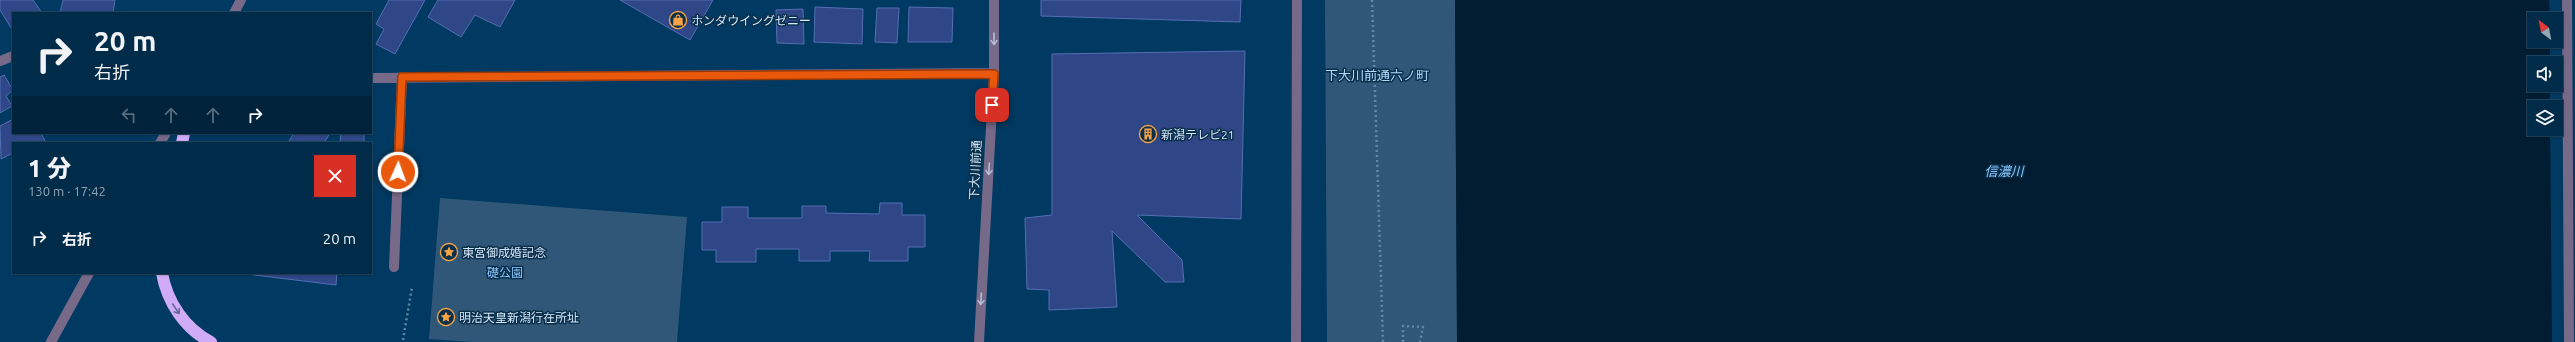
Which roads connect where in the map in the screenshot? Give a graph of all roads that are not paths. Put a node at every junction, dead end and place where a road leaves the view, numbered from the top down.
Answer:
1 (241, 0) edge
2 (994, 0) edge
3 (1297, 0) edge
4 (2567, 0) edge
5 (235, 12) edge
6 (12, 56) edge
7 (0, 61) edge
8 (994, 74) junction
9 (402, 77) junction
10 (372, 78) edge
11 (394, 267) dead end
12 (88, 274) edge
13 (162, 274) edge
14 (51, 342) edge
15 (211, 342) edge
16 (979, 342) edge
17 (1296, 342) edge
18 (2569, 342) edge

1 - 5 street
2 -> 8 street, 下大川前通
3 - 17 street
4 - 18 street
6 - 7 street
8 - 9 street
8 -> 16 street, 下大川前通
9 - 10 street
9 - 11 street
12 - 14 street
13 -> 15 highway

